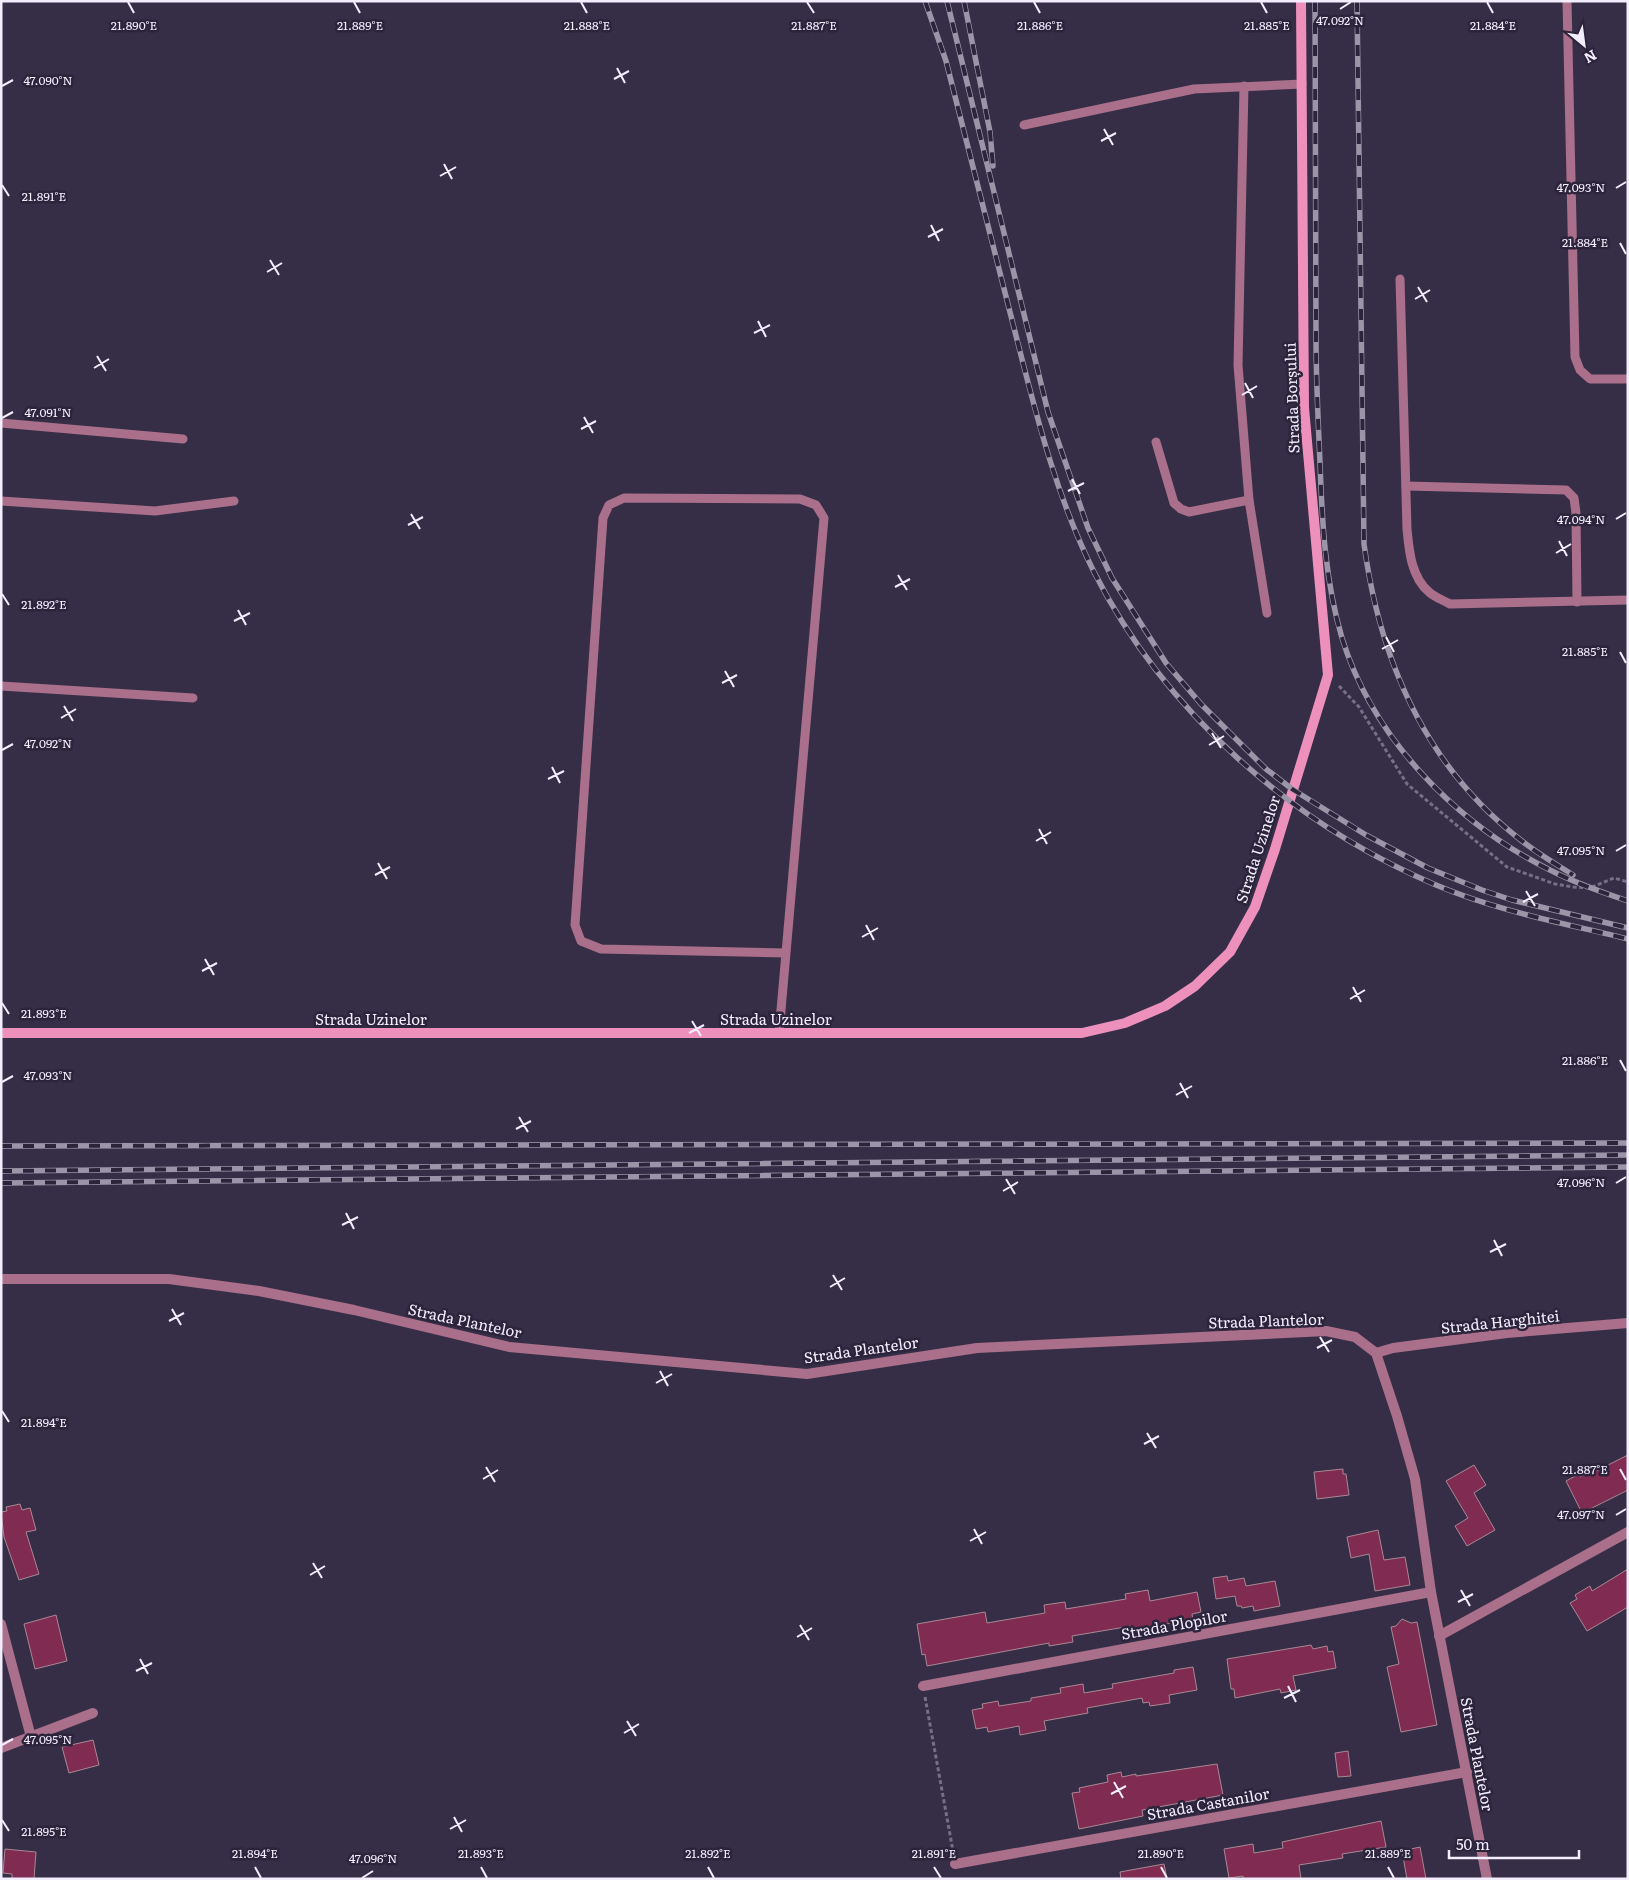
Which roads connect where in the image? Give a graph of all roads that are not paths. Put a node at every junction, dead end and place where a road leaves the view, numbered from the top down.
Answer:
1 (1301, 1) edge
2 (1567, 1) edge
3 (1302, 84) junction
4 (1244, 86) junction
5 (1024, 125) dead end
6 (1400, 279) dead end
7 (1628, 379) edge
8 (1, 423) edge
9 (184, 439) dead end
10 (1156, 442) dead end
11 (1406, 486) junction
12 (1249, 500) junction
13 (234, 501) dead end
14 (1, 502) edge
15 (1628, 600) edge
16 (1578, 602) junction
17 (1267, 613) dead end
18 (1, 686) edge
19 (193, 698) dead end
20 (1293, 787) joint
21 (786, 953) junction
22 (1, 1033) edge
23 (779, 1033) junction
24 (1, 1279) edge
25 (1628, 1323) edge
26 (1376, 1352) junction
27 (1628, 1532) edge
28 (1432, 1592) junction
29 (1, 1624) edge
30 (1439, 1636) junction
31 (923, 1686) road end
32 (93, 1713) dead end
33 (30, 1737) junction
34 (1, 1748) edge
35 (1467, 1772) junction
36 (955, 1864) road end
37 (1487, 1879) edge

1 - 3 street, Strada Borșului
2 - 7 lane
3 - 4 lane
3 - 20 street, Strada Borșului
4 - 5 lane
4 - 12 lane
6 - 11 lane
8 - 9 lane
10 - 12 lane
11 - 16 lane
11 - 16 lane
12 - 17 lane
13 - 14 lane
15 - 16 lane
18 - 19 lane
20 - 23 street, Strada Uzinelor
21 - 21 lane
21 - 23 lane
22 - 23 street, Strada Uzinelor
24 - 26 street, Strada Plantelor
25 - 26 street, Strada Harghitei
26 - 28 street, Strada Plantelor
27 - 30 street
28 - 30 street, Strada Plantelor
28 - 31 street, Strada Plopilor
29 - 33 street
30 - 35 street, Strada Plantelor
32 - 33 street
33 - 34 street
35 - 36 street, Strada Castanilor
35 - 37 street, Strada Plantelor

